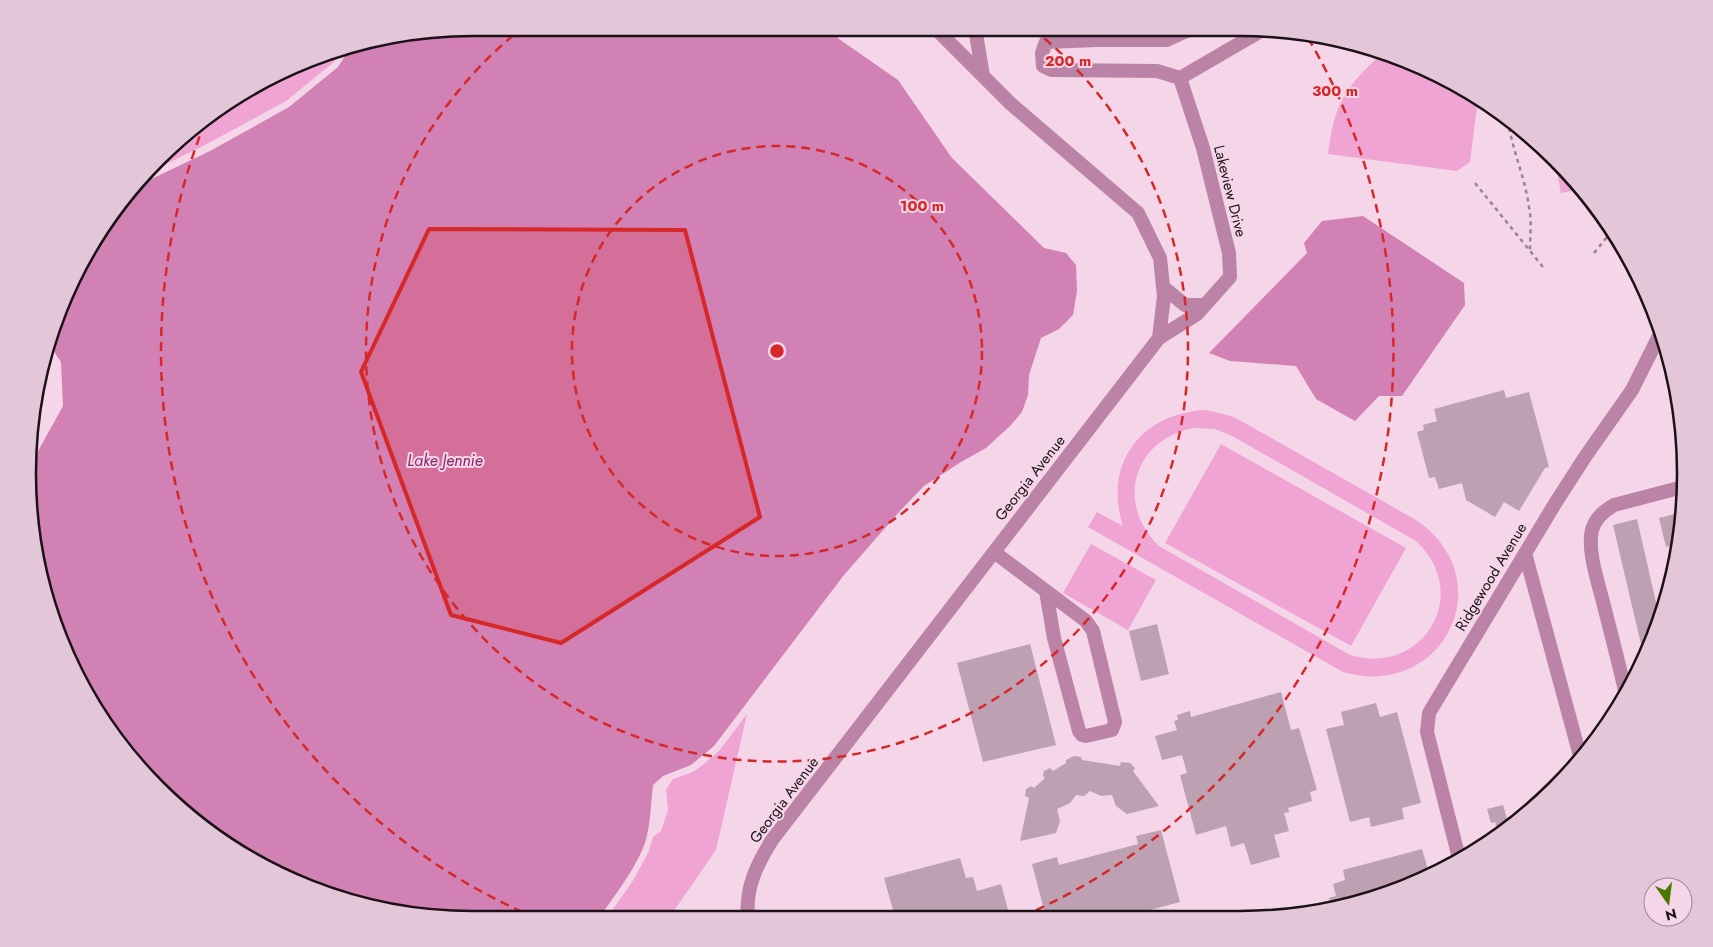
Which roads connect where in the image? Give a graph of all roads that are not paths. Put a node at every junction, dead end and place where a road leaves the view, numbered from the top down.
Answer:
1 (943, 36) edge
2 (977, 36) edge
3 (1176, 36) edge
4 (1252, 36) edge
5 (983, 76) junction
6 (1180, 78) junction
7 (1163, 287) junction
8 (1205, 305) junction
9 (1159, 338) junction
10 (1656, 341) edge
11 (1677, 488) edge
12 (994, 552) junction
13 (1525, 553) junction
14 (1046, 591) junction
15 (1623, 683) edge
16 (1578, 749) edge
17 (1458, 852) edge
18 (747, 911) edge

1 - 5 street
2 - 5 street
3 - 6 street
4 - 6 street
5 - 7 street
6 - 8 street, Lakeview Drive
7 - 8 street
7 - 9 street
8 - 9 street, Lakeview Drive
9 - 12 street, Georgia Avenue
10 - 13 street, Ridgewood Avenue
11 - 15 street
12 - 14 street
12 - 18 street, Georgia Avenue
13 - 16 street
13 - 17 street, Ridgewood Avenue
14 - 14 street

